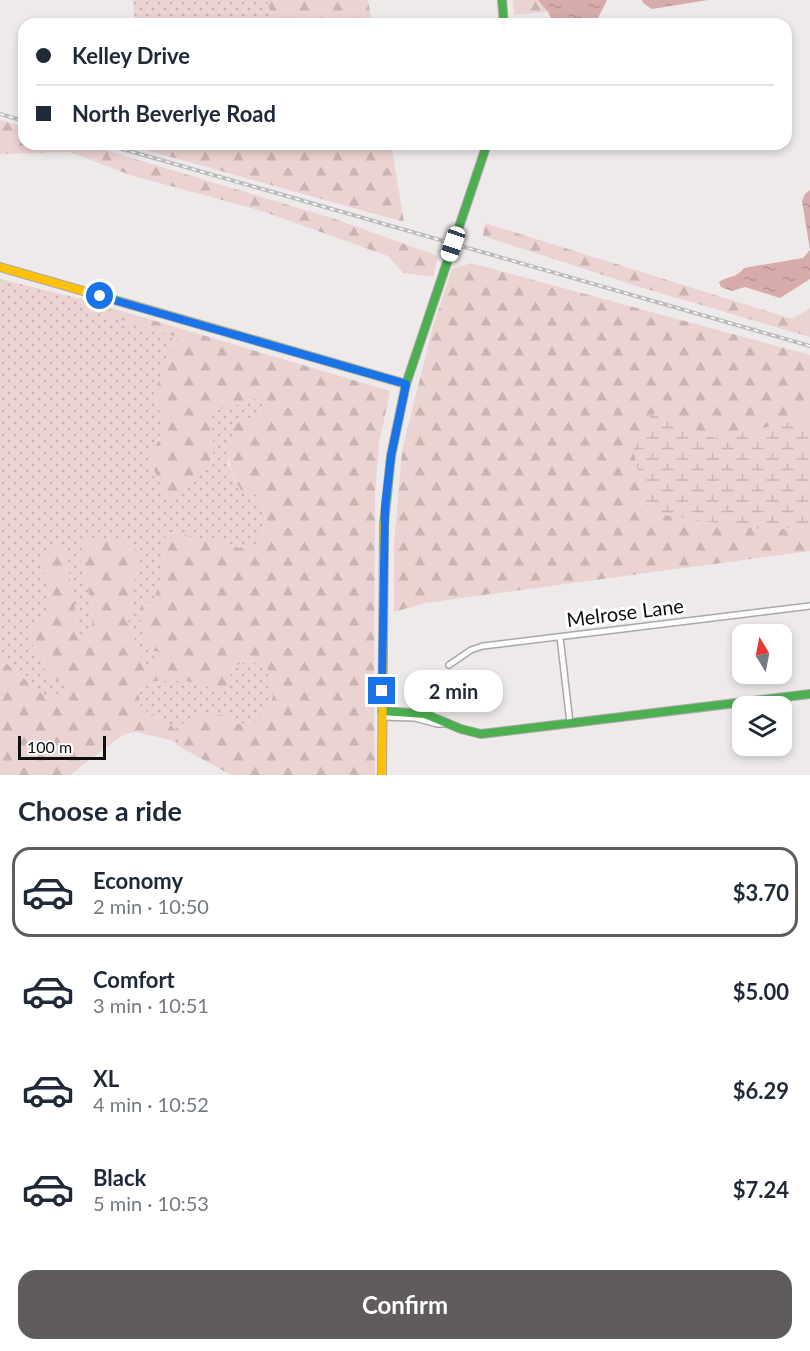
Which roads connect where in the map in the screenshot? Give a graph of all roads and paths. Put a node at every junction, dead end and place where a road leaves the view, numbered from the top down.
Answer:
1 (502, 0) edge
2 (504, 18) edge
3 (486, 150) edge
4 (0, 267) edge
5 (406, 384) junction
6 (810, 606) edge
7 (560, 636) junction
8 (449, 664) dead end
9 (810, 694) edge
10 (382, 714) junction
11 (570, 723) junction
12 (382, 775) edge

1 - 2 street
3 - 5 street
4 - 5 street
5 - 10 street
6 - 7 street, Melrose Lane
7 - 8 street, Melrose Lane
7 - 11 street
9 - 11 street
10 - 11 street
10 - 12 street

